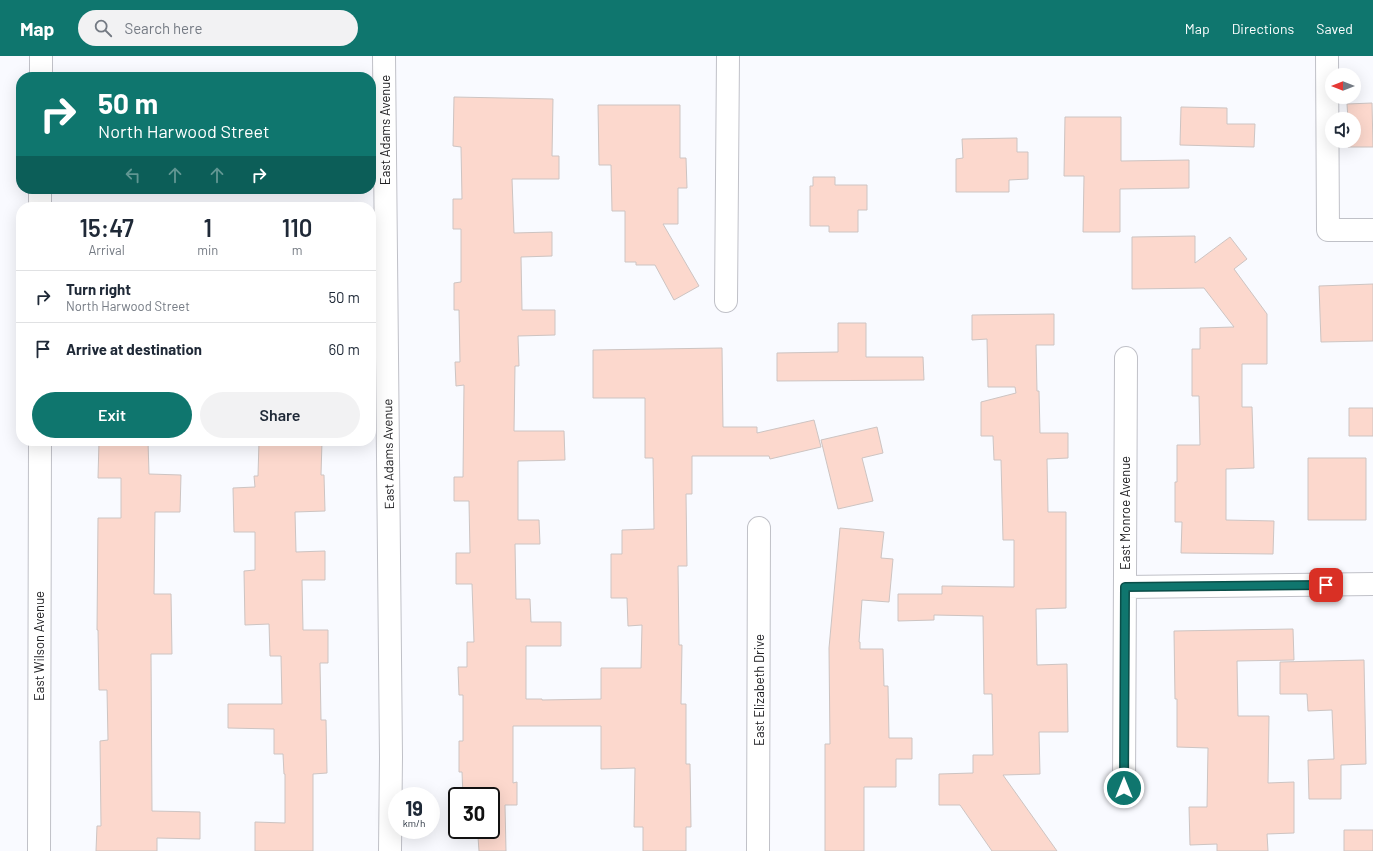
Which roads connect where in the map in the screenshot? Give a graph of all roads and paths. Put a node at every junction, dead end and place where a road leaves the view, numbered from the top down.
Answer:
1 (40, 56) edge
2 (384, 56) edge
3 (728, 56) edge
4 (1327, 56) edge
5 (40, 72) edge
6 (1373, 230) edge
7 (726, 301) dead end
8 (1126, 358) dead end
9 (40, 446) edge
10 (759, 528) dead end
11 (1373, 584) edge
12 (1125, 587) junction
13 (1124, 788) dead end
14 (38, 851) edge
15 (390, 851) edge
16 (758, 851) edge

1 - 5 street
2 - 15 street, East Adams Avenue
3 - 7 street
4 - 6 street
8 - 12 street, East Monroe Avenue
9 - 14 street, East Wilson Avenue
10 - 16 street, East Elizabeth Drive
11 - 12 street
12 - 13 street, East Monroe Avenue

